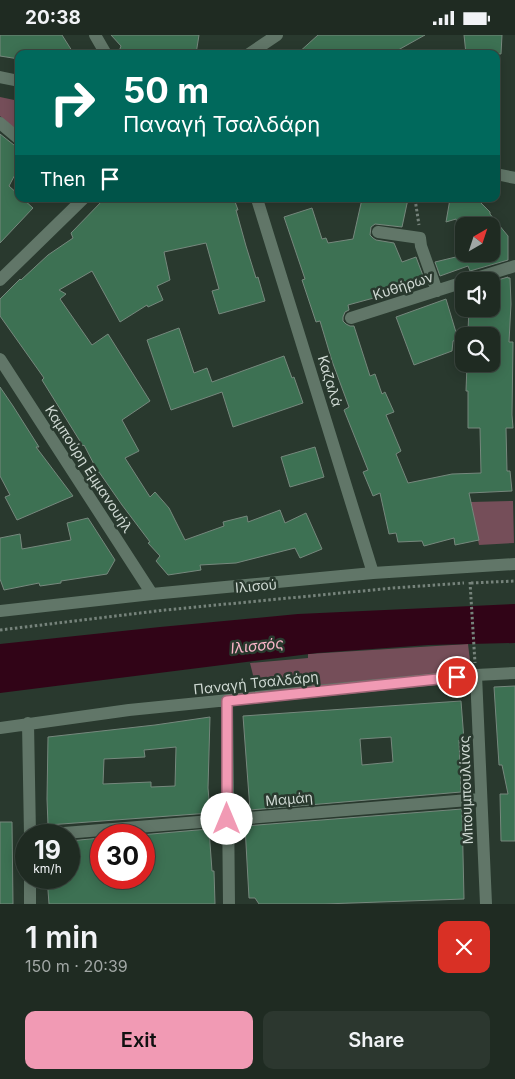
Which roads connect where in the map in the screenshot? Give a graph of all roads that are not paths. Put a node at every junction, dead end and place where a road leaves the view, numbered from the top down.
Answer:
1 (95, 35) edge
2 (277, 35) edge
3 (104, 50) edge
4 (255, 50) edge
5 (0, 77) edge
6 (15, 80) edge
7 (0, 123) edge
8 (15, 136) edge
9 (500, 175) edge
10 (515, 177) edge
11 (80, 202) edge
12 (258, 202) edge
13 (378, 233) dead end
14 (515, 266) edge
15 (496, 272) edge
16 (0, 280) edge
17 (455, 285) edge
18 (437, 291) junction
19 (351, 318) dead end
20 (0, 359) edge
21 (515, 564) edge
22 (373, 573) junction
23 (152, 594) junction
24 (0, 611) edge
25 (515, 673) edge
26 (476, 675) junction
27 (227, 701) junction
28 (28, 723) junction
29 (0, 728) edge
30 (481, 799) junction
31 (227, 819) junction
32 (30, 824) edge
33 (80, 832) edge
34 (30, 889) edge
35 (30, 904) edge
36 (228, 904) edge
37 (486, 904) edge

1 - 3 street
2 - 4 street
5 - 6 street
7 - 8 street
9 - 10 street
11 - 16 street
12 - 22 street, Καζαλά
13 - 18 street
14 - 15 street, Κυθήρων
17 - 18 street, Κυθήρων
18 - 19 street, Κυθήρων
20 - 23 street, Καμπούρη Εμμανουήλ
21 - 22 street, Ιλισού
22 - 23 street, Ιλισού
23 - 24 street, Ιλισού
25 - 26 street, Παναγή Τσαλδάρη
26 - 27 street, Παναγή Τσαλδάρη
26 - 30 street, Μπουμπουλίνας
27 - 28 street, Παναγή Τσαλδάρη
27 - 31 street
28 - 29 street, Παναγή Τσαλδάρη
28 - 32 street
30 - 31 street, Μαμάη
30 - 37 street, Μπουμπουλίνας
31 - 33 street, Μαμάη
31 - 36 street
34 - 35 street

